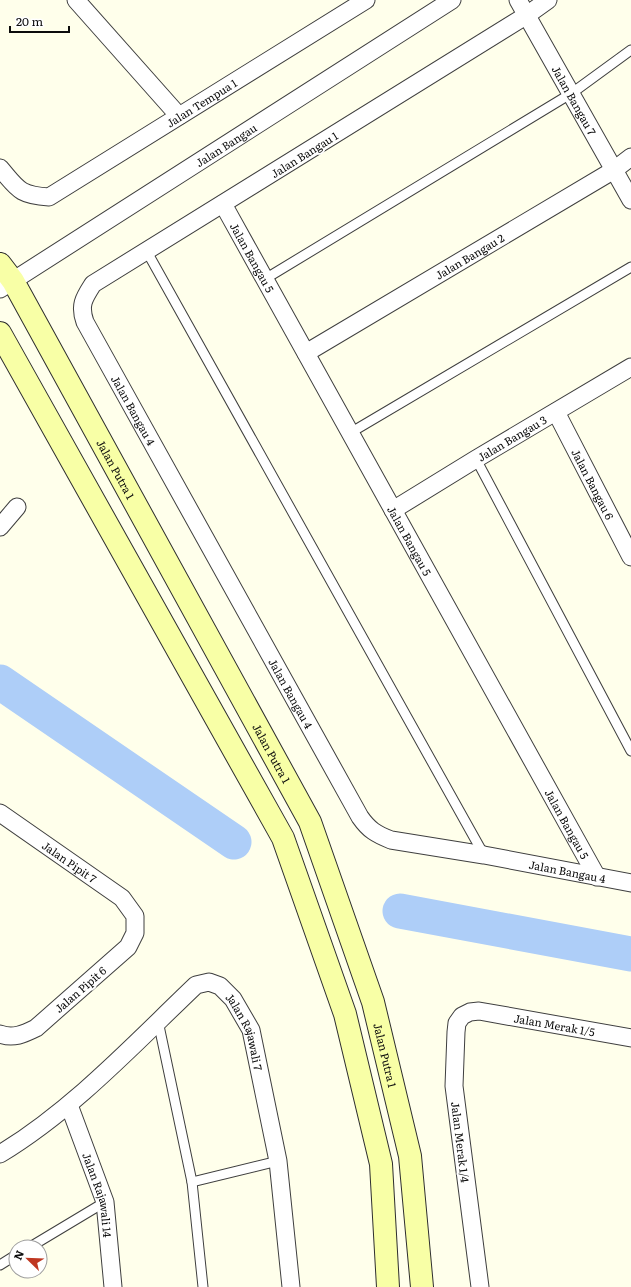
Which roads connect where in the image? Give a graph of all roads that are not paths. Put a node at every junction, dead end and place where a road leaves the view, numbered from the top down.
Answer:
1 (76, 0) edge
2 (366, 0) edge
3 (452, 0) edge
4 (518, 0) edge
5 (548, 0) edge
6 (527, 15) junction
7 (631, 50) edge
8 (572, 93) junction
9 (180, 116) junction
10 (631, 157) edge
11 (0, 168) edge
12 (614, 170) junction
13 (631, 200) edge
14 (223, 204) junction
15 (146, 250) junction
16 (631, 267) edge
17 (4, 278) edge
18 (265, 280) junction
19 (85, 322) joint
20 (0, 333) edge
21 (306, 353) junction
22 (631, 367) edge
23 (556, 412) junction
24 (350, 433) junction
25 (476, 459) junction
26 (17, 506) dead end
27 (393, 510) junction
28 (0, 527) edge
29 (631, 557) edge
30 (631, 751) edge
31 (0, 813) edge
32 (484, 855) junction
33 (597, 877) junction
34 (631, 883) edge
35 (135, 916) joint
36 (479, 1011) joint
37 (158, 1021) junction
38 (0, 1034) edge
39 (631, 1038) edge
40 (70, 1105) junction
41 (0, 1154) edge
42 (278, 1161) junction
43 (192, 1182) junction
44 (105, 1202) junction
45 (43, 1239) edge
46 (113, 1287) edge
47 (203, 1287) edge
48 (291, 1287) edge
49 (388, 1287) edge
50 (422, 1287) edge
51 (480, 1287) edge

1 - 9 street
2 - 9 street, Jalan Tempua 1
3 - 17 street, Jalan Bangau
4 - 6 street, Jalan Bangau 7
5 - 6 street, Jalan Bangau 1
6 - 8 street, Jalan Bangau 7
6 - 14 street, Jalan Bangau 1
7 - 8 lane
8 - 12 street, Jalan Bangau 7
8 - 18 lane
9 - 11 street, Jalan Tempua 1
10 - 12 street, Jalan Bangau 2
12 - 13 street, Jalan Bangau 7
12 - 21 street, Jalan Bangau 2
14 - 15 street, Jalan Bangau 1
14 - 18 street, Jalan Bangau 5
15 - 19 street, Jalan Bangau 1
15 - 32 lane
16 - 24 lane
17 - 50 main road, Jalan Putra 1
18 - 21 street, Jalan Bangau 5
19 - 32 street, Jalan Bangau 4
20 - 49 main road
21 - 24 street, Jalan Bangau 5
22 - 23 street, Jalan Bangau 3
23 - 25 street, Jalan Bangau 3
23 - 29 street, Jalan Bangau 6
24 - 27 street, Jalan Bangau 5
25 - 27 street, Jalan Bangau 3
25 - 30 lane
26 - 28 street
27 - 33 street, Jalan Bangau 5
31 - 35 street, Jalan Pipit 7
32 - 33 street, Jalan Bangau 4
33 - 34 street, Jalan Bangau 4
35 - 38 street, Jalan Pipit 6
36 - 39 street, Jalan Merak 1/5
36 - 51 street, Jalan Merak 1/4
37 - 40 street, Jalan Rajawali 7
37 - 42 street, Jalan Rajawali 7
37 - 43 lane
40 - 41 street, Jalan Rajawali 7
40 - 44 street, Jalan Rajawali 14
42 - 43 lane
42 - 48 street, Jalan Rajawali 7
43 - 47 lane
44 - 45 lane
44 - 46 street, Jalan Rajawali 14

